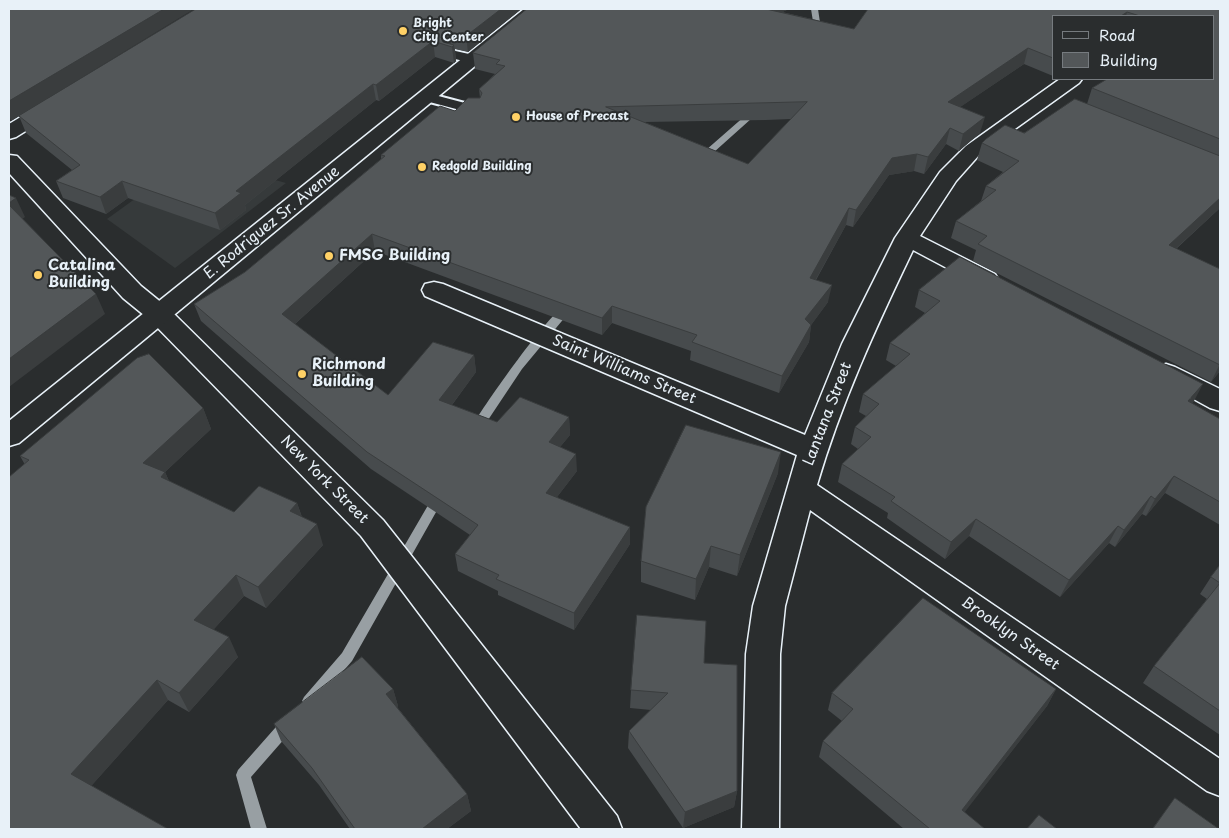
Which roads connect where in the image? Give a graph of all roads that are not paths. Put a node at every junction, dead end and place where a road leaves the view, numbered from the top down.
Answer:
1 (535, 9) edge
2 (452, 54) edge
3 (473, 59) junction
4 (1071, 80) edge
5 (67, 97) edge
6 (427, 97) junction
7 (475, 110) edge
8 (9, 133) edge
9 (9, 161) edge
10 (907, 238) junction
11 (434, 290) dead end
12 (1011, 292) edge
13 (159, 314) junction
14 (1142, 360) edge
15 (1220, 401) edge
16 (9, 436) edge
17 (813, 450) junction
18 (801, 489) junction
19 (1220, 779) edge
20 (604, 829) edge
21 (760, 829) edge

1 - 3 street, E. Rodriguez Sr. Avenue
2 - 3 lane
3 - 6 street, E. Rodriguez Sr. Avenue
4 - 10 street, Lantana Street
5 - 8 street
6 - 7 lane
6 - 13 street, E. Rodriguez Sr. Avenue
9 - 13 street, New York Street
10 - 12 street
10 - 17 street, Lantana Street
11 - 17 street, Saint Williams Street
13 - 16 street, E. Rodriguez Sr. Avenue
13 - 20 street, New York Street
14 - 15 street
17 - 18 street, Lantana Street
18 - 19 street, Brooklyn Street
18 - 21 street, Lantana Street

